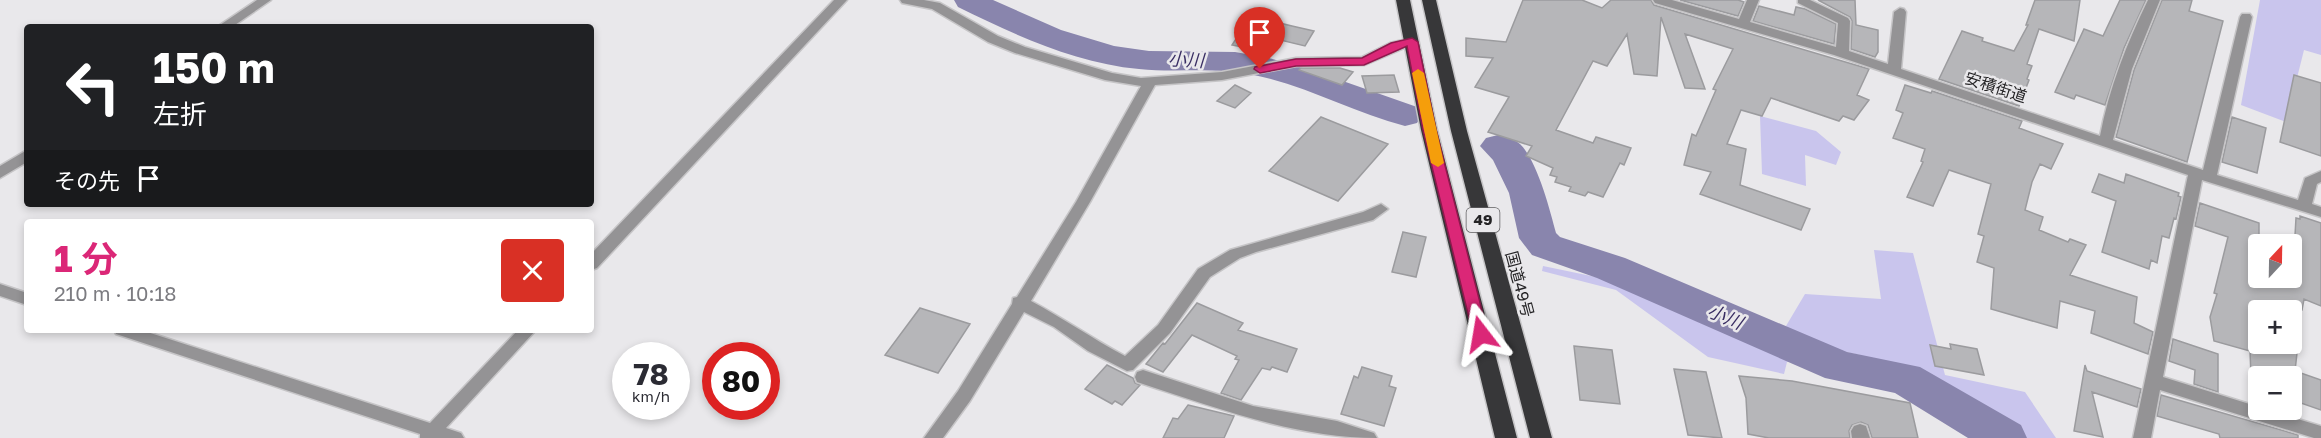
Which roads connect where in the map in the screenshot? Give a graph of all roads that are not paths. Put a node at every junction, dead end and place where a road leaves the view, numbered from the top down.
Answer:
1 (265, 0) edge
2 (841, 0) edge
3 (906, 0) edge
4 (1403, 0) edge
5 (1429, 0) edge
6 (1659, 0) edge
7 (1753, 0) edge
8 (1804, 0) edge
9 (2154, 0) edge
10 (1900, 12) dead end
11 (2246, 17) dead end
12 (228, 24) edge
13 (1742, 25) junction
14 (1412, 42) junction
15 (1842, 53) junction
16 (1894, 70) junction
17 (1150, 82) junction
18 (2106, 141) junction
19 (24, 157) edge
20 (0, 173) edge
21 (2202, 175) junction
22 (2321, 176) edge
23 (2304, 206) junction
24 (1381, 209) dead end
25 (2321, 212) edge
26 (594, 261) edge
27 (0, 290) edge
28 (24, 298) edge
29 (1019, 302) junction
30 (131, 333) edge
31 (525, 333) edge
32 (1143, 377) dead end
33 (2154, 381) junction
34 (2300, 432) edge
35 (2321, 433) edge
36 (429, 434) edge
37 (455, 438) edge
38 (933, 438) edge
39 (1368, 438) edge
40 (1506, 438) edge
41 (1541, 438) edge
42 (2142, 438) edge

1 - 12 street
2 - 26 street
3 - 17 street
4 - 14 highway, 49
5 - 41 highway, 国道49号 / 49
6 - 13 street, 安積街道
7 - 13 street
8 - 15 street
9 - 18 street
10 - 16 street
11 - 21 street
13 - 15 street, 安積街道
14 - 17 street
14 - 40 highway, 49
15 - 16 street, 安積街道
16 - 18 street, 安積街道
17 - 29 street
18 - 21 street, 安積街道
19 - 20 street
21 - 23 street, 安積街道
21 - 33 street
22 - 23 street
23 - 25 street, 安積街道
24 - 29 street
27 - 28 street
29 - 38 street
30 - 36 street
31 - 36 street
32 - 39 street
33 - 34 street
33 - 42 street
34 - 35 street
36 - 37 street

